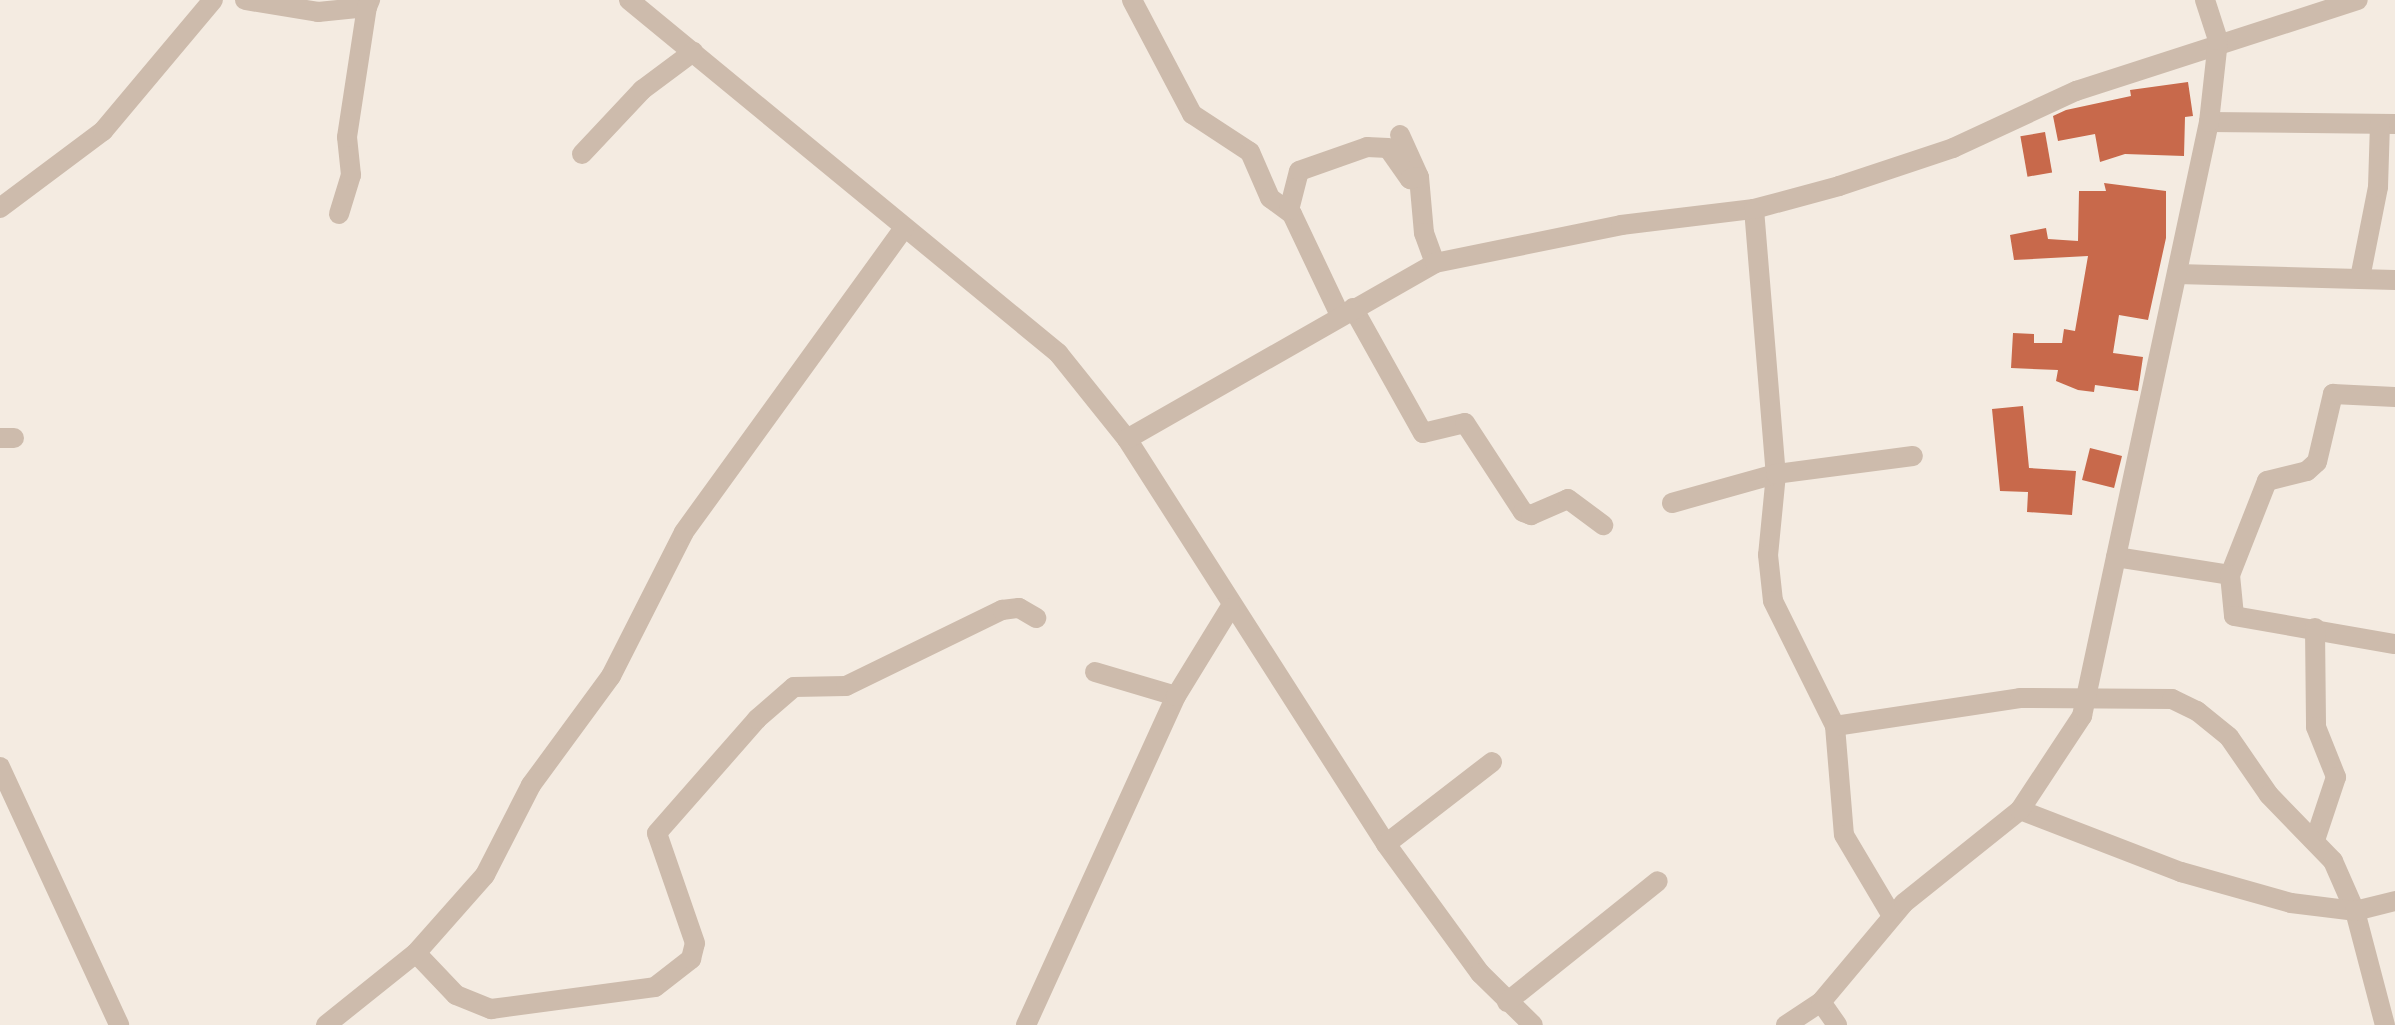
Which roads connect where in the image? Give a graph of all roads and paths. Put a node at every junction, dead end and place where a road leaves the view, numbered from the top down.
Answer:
1 (213, 0) edge
2 (245, 0) edge
3 (629, 0) edge
4 (1132, 0) edge
5 (2205, 0) edge
6 (2358, 0) edge
7 (369, 3) edge
8 (2218, 40) junction
9 (693, 52) junction
10 (2209, 122) junction
11 (2388, 124) edge
12 (1400, 135) dead end
13 (582, 154) dead end
14 (1419, 177) junction
15 (0, 208) edge
16 (1754, 209) junction
17 (1289, 210) junction
18 (339, 214) dead end
19 (904, 228) junction
20 (1435, 263) junction
21 (2177, 274) junction
22 (2360, 278) junction
23 (2395, 280) edge
24 (1346, 312) junction
25 (2395, 397) edge
26 (1127, 439) junction
27 (1913, 456) dead end
28 (1776, 474) junction
29 (1672, 503) dead end
30 (1603, 525) dead end
31 (2116, 557) junction
32 (2230, 575) junction
33 (1230, 608) junction
34 (1036, 618) dead end
35 (2315, 628) junction
36 (2395, 644) edge
37 (1095, 672) dead end
38 (1176, 696) junction
39 (2085, 702) junction
40 (1835, 726) junction
41 (1492, 762) dead end
42 (0, 767) edge
43 (2020, 810) junction
44 (2316, 837) junction
45 (1386, 844) junction
46 (1658, 881) dead end
47 (2395, 901) edge
48 (2355, 911) junction
49 (1892, 916) junction
50 (416, 953) junction
51 (1507, 1002) junction
52 (1821, 1002) junction
53 (119, 1025) edge
54 (326, 1025) edge
55 (1026, 1025) edge
56 (1533, 1025) edge
57 (1786, 1025) edge
58 (1837, 1025) edge
59 (2385, 1025) edge

1 - 15 street
2 - 7 street
3 - 9 street
4 - 17 street
5 - 8 street
6 - 8 street
7 - 18 street
8 - 10 street
8 - 16 street
9 - 13 street
9 - 19 street
10 - 11 street
10 - 21 street
11 - 22 street
12 - 14 street
14 - 17 street
14 - 20 street
16 - 20 street
16 - 28 street
17 - 24 street
19 - 26 street
19 - 50 street
20 - 24 street
21 - 22 street
21 - 31 street
22 - 23 street
24 - 26 street
24 - 30 street
25 - 32 street
26 - 33 street
27 - 28 street
28 - 29 street
28 - 40 street
31 - 32 street
31 - 39 street
32 - 35 street
33 - 38 street
33 - 45 street
34 - 50 street
35 - 36 street
35 - 44 street
37 - 38 street
38 - 55 street
39 - 40 street
39 - 43 street
39 - 44 street
40 - 49 street
41 - 45 street
42 - 53 street
43 - 48 street
43 - 49 street
44 - 48 street
45 - 51 street
46 - 51 street
47 - 48 street
48 - 59 street
49 - 52 street
50 - 54 street
51 - 56 street
52 - 57 street
52 - 58 street

